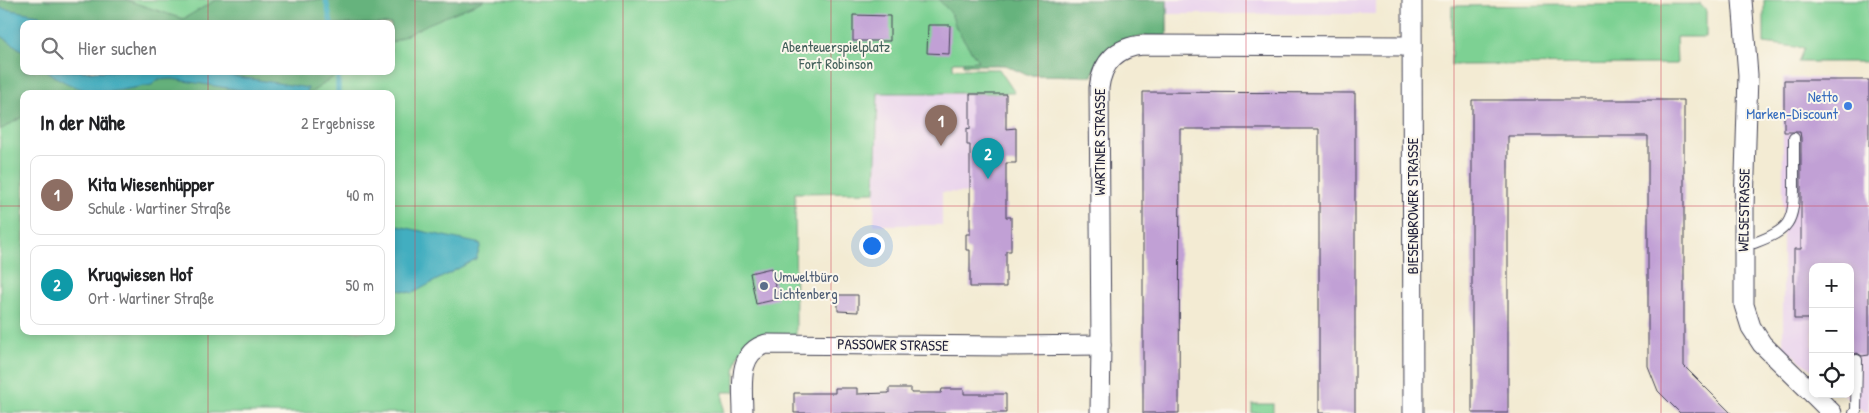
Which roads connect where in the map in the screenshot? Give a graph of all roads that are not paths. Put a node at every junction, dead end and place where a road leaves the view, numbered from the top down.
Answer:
1 (1412, 0) edge
2 (1742, 0) edge
3 (1412, 46) junction
4 (1794, 138) dead end
5 (1754, 242) dead end
6 (1101, 345) junction
7 (1857, 360) dead end
8 (1809, 390) edge
9 (1817, 398) edge
10 (743, 413) edge
11 (1100, 413) edge
12 (1413, 413) edge
13 (1832, 413) edge
14 (1854, 413) edge

1 - 3 street, BIESENBROWER STRASSE
2 - 8 street, WELSESTRASSE
3 - 6 street, WARTINER STRASSE
3 - 12 street, BIESENBROWER STRASSE
4 - 5 lane
6 - 10 street, PASSOWER STRASSE
6 - 11 street, WARTINER STRASSE
7 - 14 lane
9 - 13 street, WELSESTRASSE

